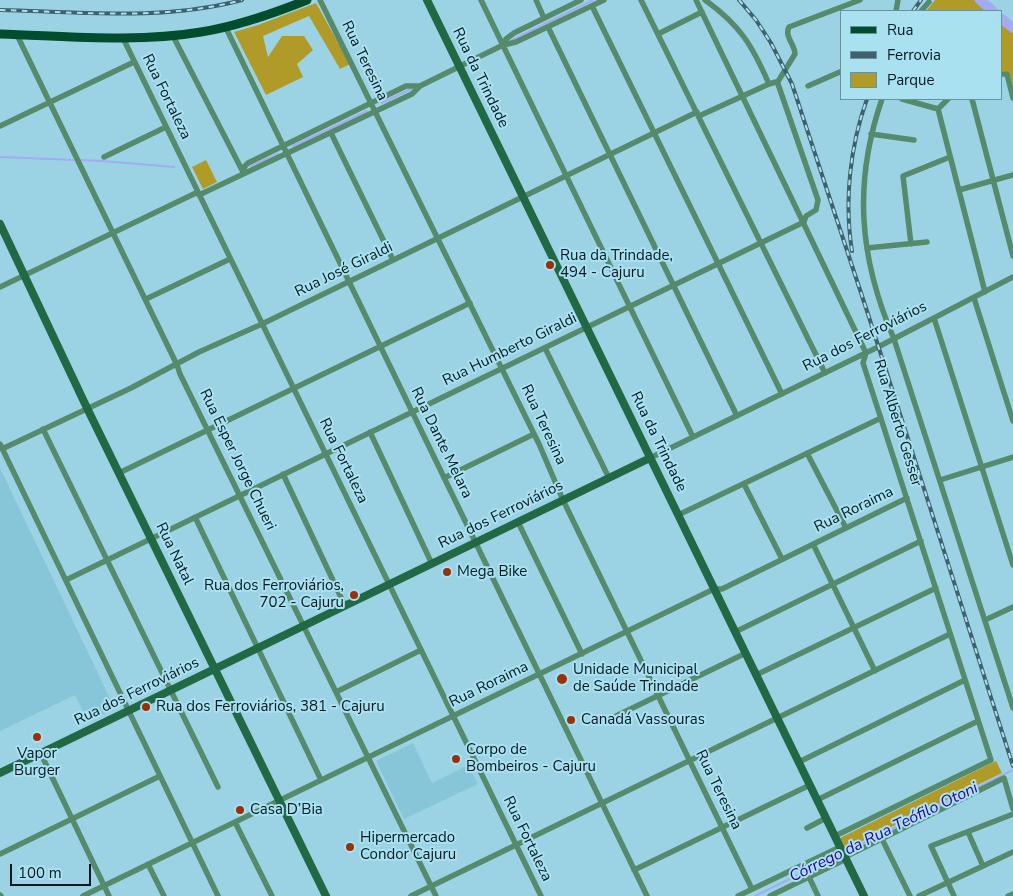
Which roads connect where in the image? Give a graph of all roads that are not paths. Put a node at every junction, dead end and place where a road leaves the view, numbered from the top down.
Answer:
1 (284, 0) edge
2 (306, 0) edge
3 (320, 0) edge
4 (427, 0) edge
5 (481, 0) edge
6 (536, 0) edge
7 (581, 0) edge
8 (604, 0) edge
9 (641, 0) edge
10 (696, 0) edge
11 (705, 0) edge
12 (860, 0) edge
13 (929, 2) dead end
14 (592, 6) junction
15 (922, 10) edge
16 (702, 12) junction
17 (544, 18) junction
18 (548, 26) junction
19 (226, 28) junction
20 (0, 34) edge
21 (658, 34) junction
22 (17, 35) junction
23 (174, 36) junction
24 (123, 38) junction
25 (503, 45) junction
26 (134, 62) junction
27 (459, 67) junction
28 (840, 72) edge
29 (1004, 74) edge
30 (777, 82) junction
31 (769, 84) junction
32 (420, 86) junction
33 (808, 86) dead end
34 (744, 96) junction
35 (1013, 98) edge
36 (882, 100) edge
37 (906, 100) edge
38 (947, 100) edge
39 (972, 100) edge
40 (50, 102) junction
41 (371, 103) junction
42 (938, 109) junction
43 (375, 112) junction
44 (698, 114) junction
45 (0, 126) edge
46 (166, 127) junction
47 (332, 132) junction
48 (654, 133) junction
49 (871, 134) junction
50 (914, 140) dead end
51 (283, 146) junction
52 (287, 154) junction
53 (610, 154) junction
54 (104, 157) dead end
55 (950, 157) junction
56 (243, 173) junction
57 (566, 175) junction
58 (1013, 175) edge
59 (993, 180) junction
60 (958, 190) junction
61 (198, 194) junction
62 (523, 197) junction
63 (804, 222) junction
64 (0, 224) edge
65 (113, 233) junction
66 (438, 238) junction
67 (927, 242) dead end
68 (761, 243) junction
69 (911, 244) junction
70 (866, 248) junction
71 (1013, 256) edge
72 (230, 259) junction
73 (393, 260) junction
74 (718, 264) junction
75 (25, 275) junction
76 (1012, 278) edge
77 (349, 281) junction
78 (674, 285) junction
79 (1013, 285) edge
80 (0, 287) edge
81 (985, 292) junction
82 (974, 298) junction
83 (146, 299) junction
84 (470, 303) junction
85 (630, 306) junction
86 (934, 318) junction
87 (262, 324) junction
88 (586, 327) junction
89 (894, 339) junction
90 (380, 347) junction
91 (544, 348) junction
92 (866, 353) junction
93 (178, 364) junction
94 (502, 368) junction
95 (825, 373) junction
96 (294, 389) junction
97 (782, 394) junction
98 (87, 408) junction
99 (412, 412) junction
100 (737, 416) junction
101 (881, 418) junction
102 (1013, 421) edge
103 (43, 429) junction
104 (208, 430) junction
105 (370, 432) junction
106 (534, 434) junction
107 (693, 437) junction
108 (1, 446) edge
109 (808, 453) junction
110 (325, 454) junction
111 (1013, 457) edge
112 (650, 458) junction
113 (981, 467) junction
114 (119, 474) junction
115 (283, 474) junction
116 (444, 478) junction
117 (609, 478) junction
118 (940, 480) junction
119 (744, 484) junction
120 (240, 495) junction
121 (907, 498) junction
122 (563, 500) junction
123 (678, 515) junction
124 (195, 517) junction
125 (518, 522) junction
126 (846, 528) junction
127 (151, 538) junction
128 (921, 541) junction
129 (475, 543) junction
130 (813, 544) junction
131 (108, 559) junction
132 (782, 559) junction
133 (432, 564) junction
134 (1013, 565) edge
135 (66, 580) junction
136 (389, 584) junction
137 (833, 584) junction
138 (936, 588) junction
139 (714, 589) junction
140 (345, 606) junction
141 (1013, 607) edge
142 (985, 620) junction
143 (304, 626) junction
144 (854, 628) junction
145 (627, 632) junction
146 (735, 632) junction
147 (950, 634) junction
148 (258, 648) junction
149 (421, 650) junction
150 (746, 653) junction
151 (582, 654) junction
152 (215, 669) junction
153 (875, 671) junction
154 (539, 674) junction
155 (756, 675) junction
156 (965, 680) junction
157 (172, 690) junction
158 (336, 692) junction
159 (658, 696) junction
160 (1013, 708) edge
161 (129, 711) junction
162 (453, 716) junction
163 (616, 716) dead end
164 (777, 718) junction
165 (978, 721) junction
166 (41, 754) junction
167 (368, 758) junction
168 (690, 761) junction
169 (799, 762) junction
170 (0, 773) edge
171 (160, 776) junction
172 (321, 780) junction
173 (810, 785) junction
174 (218, 787) dead end
175 (817, 800) junction
176 (279, 801) junction
177 (602, 803) junction
178 (1013, 809) edge
179 (1013, 814) edge
180 (826, 818) junction
181 (71, 820) junction
182 (235, 822) junction
183 (722, 827) junction
184 (807, 828) dead end
185 (968, 832) junction
186 (835, 836) junction
187 (882, 839) junction
188 (192, 843) junction
189 (516, 845) junction
190 (840, 846) junction
191 (1013, 852) edge
192 (0, 854) edge
193 (846, 858) junction
194 (148, 864) junction
195 (983, 866) junction
196 (634, 870) junction
197 (809, 877) junction
198 (948, 882) junction
199 (104, 886) junction
200 (431, 886) junction
201 (752, 889) junction
202 (1013, 894) edge
203 (82, 896) edge
204 (109, 896) edge
205 (164, 896) edge
206 (218, 896) edge
207 (272, 896) edge
208 (326, 896) edge
209 (411, 896) edge
210 (436, 896) edge
211 (541, 896) edge
212 (647, 896) edge
213 (738, 896) edge
214 (770, 896) edge
215 (818, 896) edge
216 (864, 896) edge
217 (910, 896) edge
218 (919, 896) edge
219 (954, 896) edge
220 (1008, 896) edge

1 - 2 main road
2 - 19 main road
3 - 41 street, Rua Teresina
4 - 27 street, Rua da Trindade
5 - 25 street
6 - 17 street
7 - 17 street
8 - 14 street
9 - 21 street
10 - 16 street, Rua Alberto Gesser
11 - 31 street
12 - 30 street
13 - 15 street
14 - 18 street
14 - 48 street
16 - 21 street
16 - 34 street, Rua Alberto Gesser
17 - 25 street
18 - 25 street
18 - 53 street
19 - 23 main road
19 - 51 street, Rua Dante Melara
20 - 22 main road
21 - 44 street
22 - 24 main road
22 - 40 street, Rua Esper Jorge Chueri
23 - 24 main road
23 - 56 street
24 - 26 street, Rua Fortaleza
25 - 27 street
25 - 57 street
26 - 40 street
26 - 46 street, Rua Fortaleza
27 - 32 street
27 - 62 street, Rua da Trindade
28 - 33 street
29 - 35 street
30 - 31 street, Rua José Giraldi
30 - 63 street
31 - 34 street, Rua José Giraldi
32 - 41 street
32 - 43 street
34 - 44 street, Rua José Giraldi
34 - 63 street, Rua Alberto Gesser
36 - 49 street
37 - 42 street
38 - 42 street
39 - 59 street
40 - 45 street
40 - 65 street, Rua Esper Jorge Chueri
41 - 43 street, Rua Teresina
41 - 51 street
42 - 55 street
43 - 47 street
43 - 66 street, Rua Teresina
44 - 48 street, Rua José Giraldi
44 - 68 street
46 - 54 street
46 - 61 street, Rua Fortaleza
47 - 52 street
47 - 73 street
48 - 53 street, Rua José Giraldi
48 - 74 street
49 - 50 street
49 - 70 street
51 - 52 street, Rua Dante Melara
51 - 56 street
52 - 56 street
52 - 77 street, Rua Dante Melara
53 - 57 street, Rua José Giraldi
53 - 78 street
55 - 60 street
55 - 69 street
56 - 61 street
57 - 62 street, Rua José Giraldi
57 - 85 street
58 - 59 street
59 - 60 street
59 - 71 street
60 - 81 street
61 - 65 street
61 - 72 street, Rua Fortaleza
62 - 66 street, Rua José Giraldi
62 - 88 street, Rua da Trindade
63 - 68 street, Rua Humberto Giraldi
63 - 92 street, Rua Alberto Gesser
64 - 75 street, Rua Natal
65 - 75 street
65 - 83 street, Rua Esper Jorge Chueri
66 - 73 street, Rua José Giraldi
66 - 84 street, Rua Teresina
67 - 69 street
68 - 74 street, Rua Humberto Giraldi
68 - 95 street
69 - 70 street
70 - 89 street
72 - 83 street
72 - 87 street, Rua Fortaleza
73 - 77 street, Rua José Giraldi
74 - 78 street, Rua Humberto Giraldi
74 - 97 street
75 - 80 street
75 - 98 street, Rua Natal
76 - 79 street
76 - 81 street, Rua dos Ferroviários
77 - 87 street, Rua José Giraldi
77 - 90 street, Rua Dante Melara
78 - 85 street, Rua Humberto Giraldi
78 - 100 street
81 - 82 street, Rua dos Ferroviários
82 - 86 street, Rua dos Ferroviários
82 - 102 street
83 - 93 street, Rua Esper Jorge Chueri
84 - 90 street
84 - 94 street, Rua Teresina
85 - 88 street, Rua Humberto Giraldi
85 - 107 street
86 - 89 street, Rua dos Ferroviários
86 - 113 street
87 - 93 street, Rua José Giraldi
87 - 96 street, Rua Fortaleza
88 - 91 street, Rua Humberto Giraldi
88 - 112 street, Rua da Trindade
89 - 92 street, Rua dos Ferroviários
89 - 118 street
90 - 96 street
90 - 99 street, Rua Dante Melara
91 - 94 street, Rua Humberto Giraldi
91 - 117 street
92 - 95 street, Rua dos Ferroviários
92 - 101 street, Rua Alberto Gesser
93 - 98 street, Rua José Giraldi
93 - 104 street, Rua Esper Jorge Chueri
94 - 99 street, Rua Humberto Giraldi
94 - 106 street, Rua Teresina
95 - 97 street, Rua dos Ferroviários
96 - 104 street
96 - 110 street, Rua Fortaleza
97 - 100 street, Rua dos Ferroviários
98 - 103 street, Rua José Giraldi
98 - 114 street, Rua Natal
99 - 105 street, Rua Humberto Giraldi
99 - 116 street, Rua Dante Melara
100 - 107 street, Rua dos Ferroviários
101 - 109 street
101 - 121 street, Rua Alberto Gesser
103 - 108 street, Rua José Giraldi
103 - 131 street
104 - 114 street
104 - 120 street, Rua Esper Jorge Chueri
105 - 110 street, Rua Humberto Giraldi
105 - 133 street
106 - 116 street
106 - 122 street, Rua Teresina
107 - 112 street, Rua dos Ferroviários
108 - 135 street
109 - 119 street
109 - 126 street
110 - 115 street, Rua Humberto Giraldi
110 - 136 street, Rua Fortaleza
111 - 113 street
112 - 117 street, Rua dos Ferroviários
112 - 123 street, Rua da Trindade
113 - 118 street
113 - 134 street
114 - 127 street, Rua Natal
115 - 120 street, Rua Humberto Giraldi
115 - 140 street
116 - 129 street, Rua Dante Melara
117 - 122 street, Rua dos Ferroviários
118 - 142 street
119 - 123 street
119 - 132 street
120 - 124 street, Rua Humberto Giraldi
120 - 143 street, Rua Esper Jorge Chueri
121 - 126 street, Rua Roraima
121 - 128 street, Rua Alberto Gesser
122 - 125 street, Rua dos Ferroviários
122 - 145 street, Rua Teresina
123 - 139 street, Rua da Trindade
124 - 127 street, Rua Humberto Giraldi
124 - 148 street
125 - 129 street, Rua dos Ferroviários
125 - 151 street
126 - 130 street, Rua Roraima
127 - 131 street, Rua Humberto Giraldi
127 - 152 street, Rua Natal
128 - 137 street
128 - 138 street, Rua Alberto Gesser
129 - 133 street, Rua dos Ferroviários
129 - 154 street, Rua Dante Melara
130 - 132 street, Rua Roraima
130 - 137 street
131 - 135 street, Rua Humberto Giraldi
131 - 157 street
132 - 139 street, Rua Roraima
133 - 136 street, Rua dos Ferroviários
135 - 161 street
136 - 140 street, Rua dos Ferroviários
136 - 149 street, Rua Fortaleza
137 - 144 street
137 - 146 street
138 - 144 street
138 - 147 street, Rua Alberto Gesser
139 - 145 street, Rua Roraima
139 - 146 street, Rua da Trindade
140 - 143 street, Rua dos Ferroviários
141 - 142 street
142 - 160 street
143 - 148 street, Rua dos Ferroviários
143 - 158 street, Rua Esper Jorge Chueri
144 - 153 street
144 - 155 street
145 - 151 street, Rua Roraima
145 - 159 street, Rua Teresina
146 - 150 street, Rua da Trindade
147 - 153 street
147 - 156 street, Rua Alberto Gesser
148 - 152 street, Rua dos Ferroviários
148 - 172 street
149 - 158 street
149 - 162 street, Rua Fortaleza
150 - 155 street, Rua da Trindade
150 - 159 street
151 - 154 street, Rua Roraima
152 - 157 street, Rua dos Ferroviários
152 - 176 street, Rua Natal
153 - 164 street
154 - 162 street, Rua Roraima
154 - 177 street, Rua Dante Melara
155 - 164 street, Rua da Trindade
156 - 165 street, Rua Alberto Gesser
156 - 169 street
157 - 161 street, Rua dos Ferroviários
157 - 174 street
158 - 167 street, Rua Esper Jorge Chueri
159 - 163 street
159 - 168 street, Rua Teresina
161 - 166 street, Rua dos Ferroviários
161 - 171 street
162 - 167 street, Rua Roraima
162 - 189 street, Rua Fortaleza
164 - 168 street
164 - 169 street, Rua da Trindade
165 - 175 street
165 - 186 street, Rua Alberto Gesser
166 - 170 street, Rua dos Ferroviários
166 - 181 street
167 - 172 street, Rua Roraima
167 - 200 street, Rua Esper Jorge Chueri
168 - 177 street
168 - 183 street, Rua Teresina
169 - 173 street, Rua da Trindade
171 - 181 street
171 - 188 street
172 - 176 street, Rua Roraima
173 - 175 street, Rua da Trindade
173 - 183 street
175 - 180 street, Rua da Trindade
176 - 182 street, Rua Roraima
176 - 208 street, Rua Natal
177 - 189 street
177 - 196 street, Rua Dante Melara
178 - 187 street
179 - 185 street
180 - 184 street
180 - 186 street, Rua da Trindade
181 - 192 street
181 - 199 street
182 - 188 street, Rua Roraima
182 - 207 street
183 - 196 street
183 - 201 street, Rua Teresina
185 - 195 street
185 - 198 street
186 - 190 street, Rua da Trindade
187 - 193 street
187 - 217 street
188 - 194 street, Rua Roraima
188 - 206 street
189 - 200 street
189 - 211 street, Rua Fortaleza
190 - 193 street, Rua da Trindade
190 - 201 street
191 - 195 street
193 - 197 street
193 - 216 street, Rua da Trindade
194 - 199 street, Rua Roraima
194 - 205 street
195 - 198 street
196 - 212 street, Rua Dante Melara
197 - 214 street
197 - 215 street
198 - 218 street
198 - 219 street
199 - 203 street, Rua Roraima
199 - 204 street
200 - 209 street
200 - 210 street, Rua Esper Jorge Chueri
201 - 213 street
202 - 220 street

